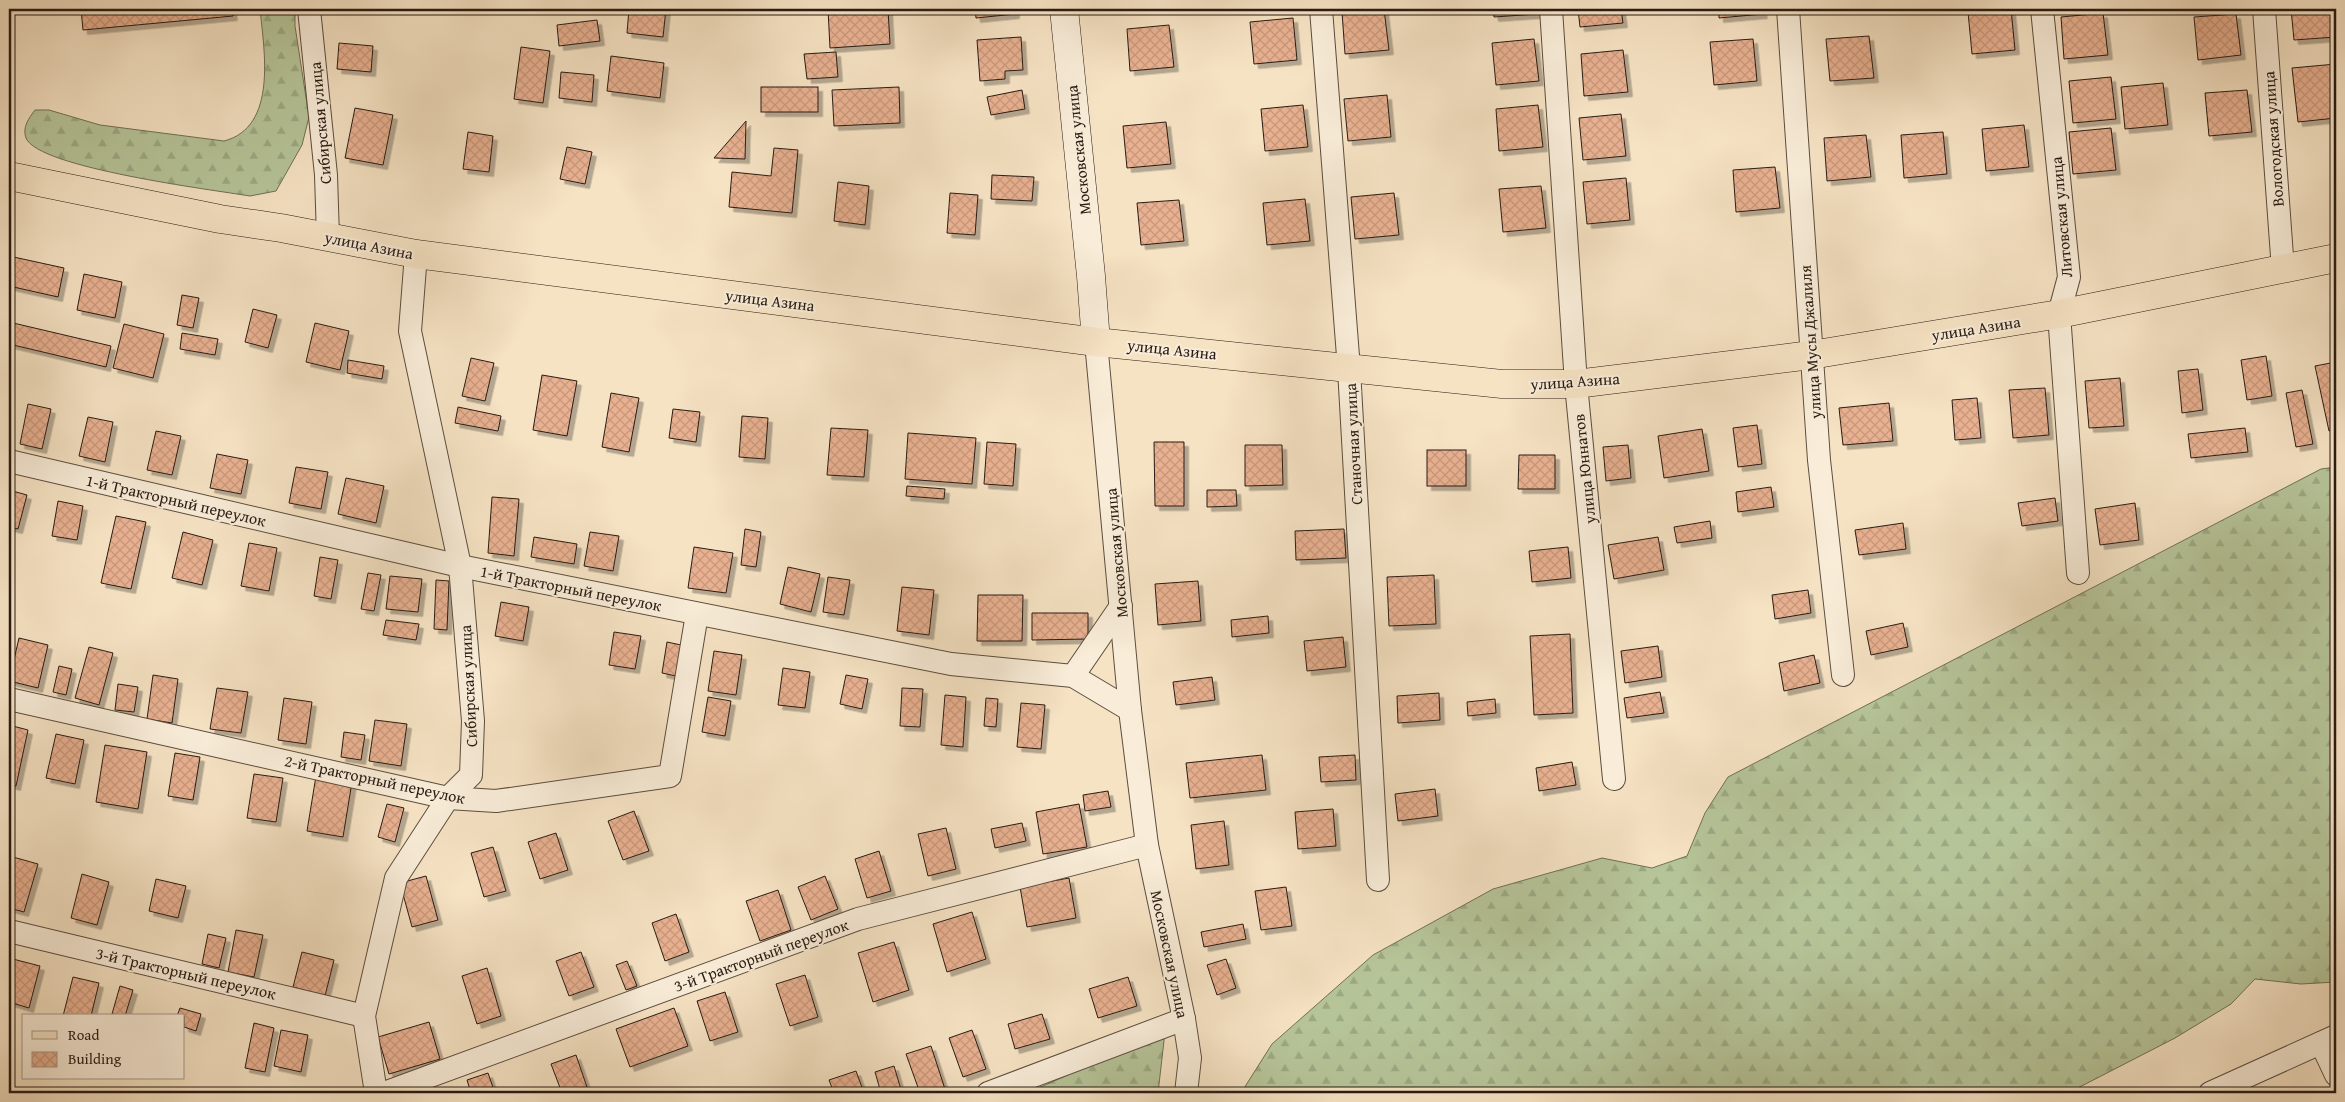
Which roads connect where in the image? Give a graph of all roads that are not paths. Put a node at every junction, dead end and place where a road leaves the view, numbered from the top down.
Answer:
1 (309, 9) edge
2 (1064, 9) edge
3 (1320, 9) edge
4 (1551, 9) edge
5 (1788, 9) edge
6 (2042, 9) edge
7 (2264, 9) edge
8 (9, 176) edge
9 (328, 237) junction
10 (416, 254) junction
11 (2336, 258) edge
12 (2283, 270) junction
13 (2059, 314) junction
14 (1096, 342) junction
15 (1811, 355) junction
16 (1349, 369) junction
17 (1576, 384) junction
18 (9, 460) edge
19 (460, 566) junction
20 (2078, 573) dead end
21 (1121, 606) junction
22 (698, 614) junction
23 (1843, 675) dead end
24 (1073, 676) junction
25 (9, 699) edge
26 (1130, 710) junction
27 (1614, 779) dead end
28 (448, 798) junction
29 (1147, 845) junction
30 (1378, 880) dead end
31 (9, 931) edge
32 (364, 1016) junction
33 (1184, 1020) junction
34 (2329, 1039) edge
35 (2336, 1075) edge
36 (376, 1093) edge
37 (384, 1093) edge
38 (988, 1093) edge
39 (1186, 1093) edge
40 (2210, 1093) edge

1 - 9 street, Сибирская улица
2 - 14 street, Московская улица
3 - 16 street, Станочная улица
4 - 17 street, улица Юннатов
5 - 15 street, улица Мусы Джалиля
6 - 13 street, Литовская улица
7 - 12 street, Вологодская улица
8 - 9 main road, улица Азина
9 - 10 main road, улица Азина
10 - 14 main road, улица Азина
10 - 19 street, Сибирская улица
11 - 12 main road, улица Азина
12 - 13 main road, улица Азина
13 - 15 main road, улица Азина
13 - 20 street, Литовская улица
14 - 16 main road, улица Азина
14 - 21 street, Московская улица
15 - 17 main road, улица Азина
15 - 23 street, улица Мусы Джалиля
16 - 17 main road, улица Азина
16 - 30 street, Станочная улица
17 - 27 street, улица Юннатов
18 - 19 street, 1-й Тракторный переулок
19 - 22 street, 1-й Тракторный переулок
19 - 28 street, Сибирская улица
21 - 24 street
21 - 26 street, Московская улица
22 - 24 street, 1-й Тракторный переулок
22 - 28 street, 2-й Тракторный переулок
24 - 26 street, 1-й Тракторный переулок
25 - 28 street, 2-й Тракторный переулок
26 - 29 street, Московская улица
28 - 32 street, Сибирская улица
29 - 33 street, Московская улица
29 - 37 street, 3-й Тракторный переулок
31 - 32 street, 3-й Тракторный переулок
32 - 36 street, Сибирская улица
33 - 38 street
33 - 39 street, Московская улица
34 - 35 street
34 - 40 street

